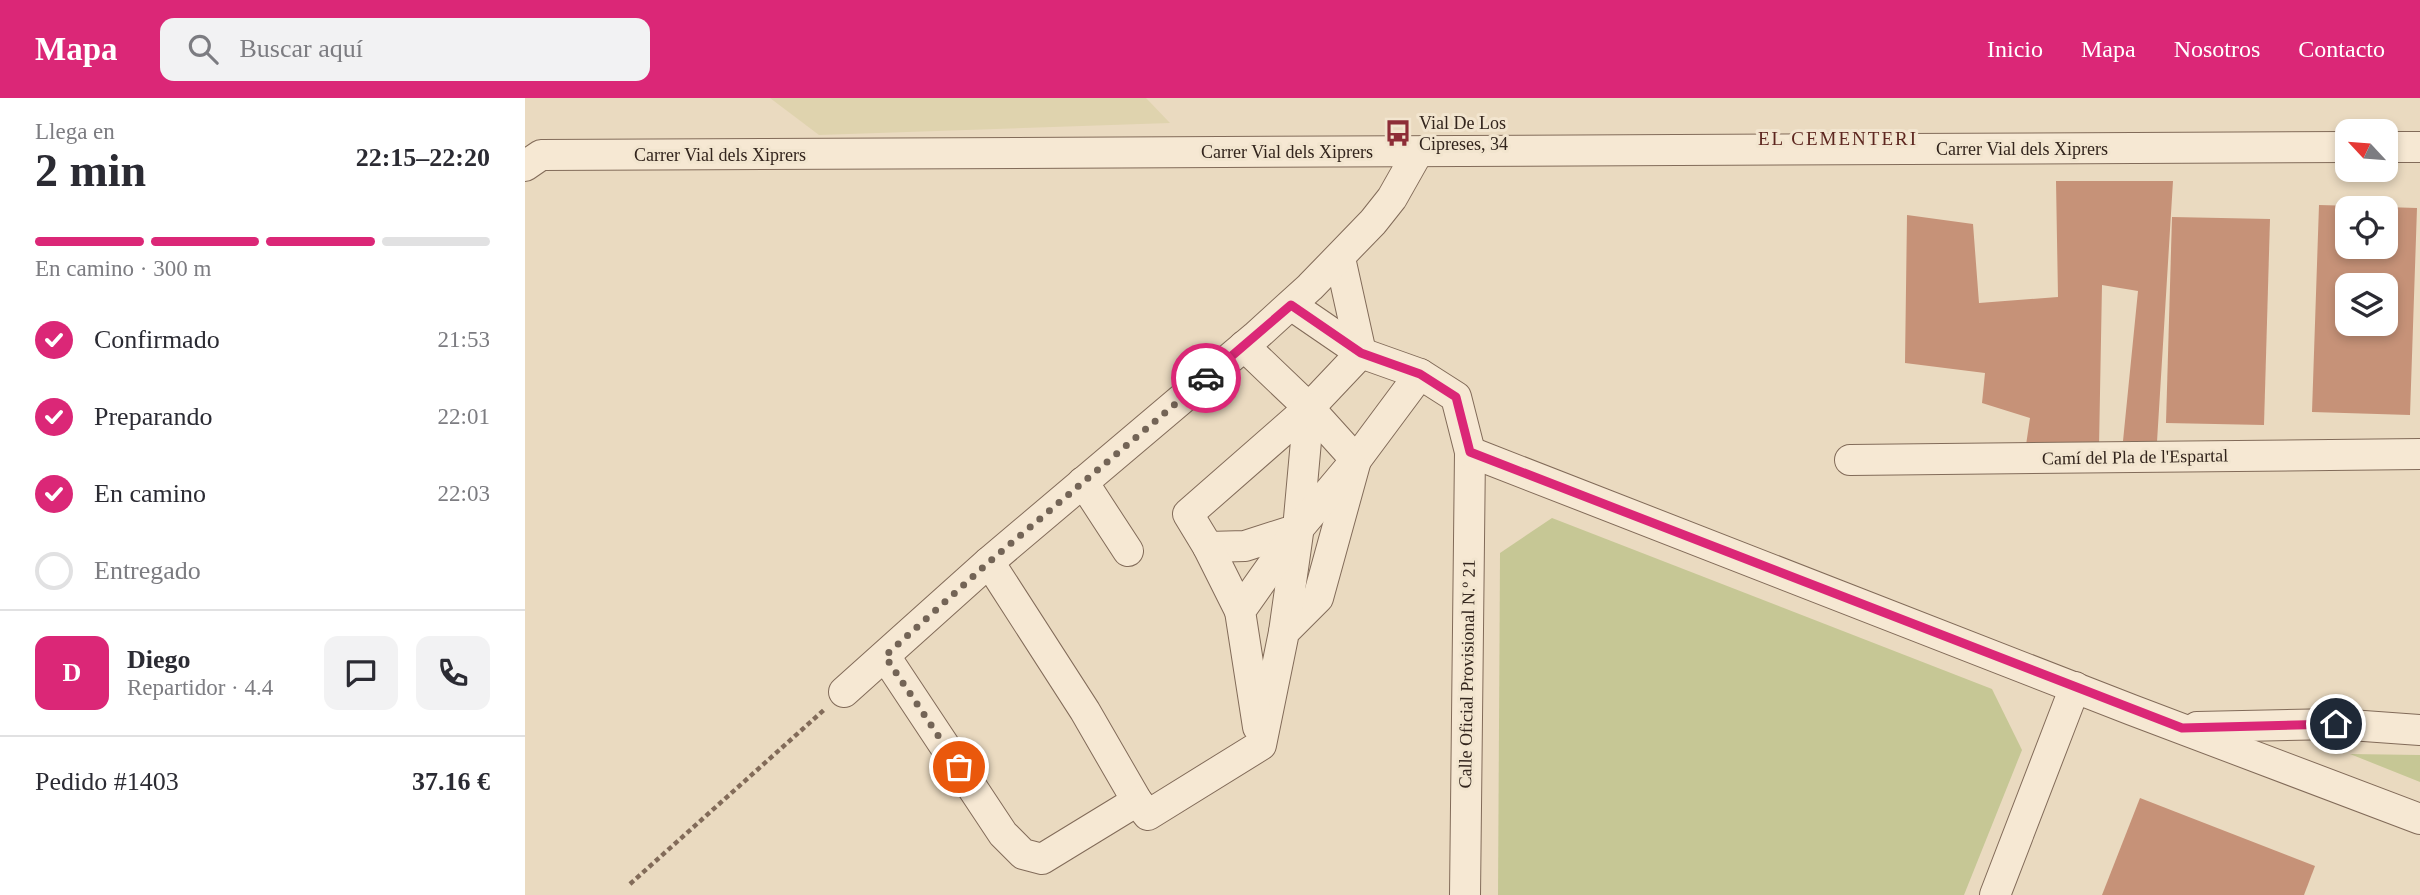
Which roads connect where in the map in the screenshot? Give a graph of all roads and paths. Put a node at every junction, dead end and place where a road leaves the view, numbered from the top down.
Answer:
1 (2335, 147) edge
2 (2398, 147) edge
3 (2420, 147) edge
4 (1418, 152) junction
5 (525, 166) edge
6 (1340, 258) junction
7 (1291, 305) junction
8 (1244, 346) junction
9 (1361, 353) junction
10 (1420, 374) junction
11 (1309, 408) junction
12 (1470, 452) junction
13 (2420, 454) edge
14 (1356, 460) junction
15 (1850, 460) dead end
16 (1083, 482) junction
17 (1298, 529) junction
18 (1208, 547) junction
19 (1128, 551) dead end
20 (989, 562) junction
21 (1318, 598) junction
22 (1240, 611) junction
23 (1284, 632) junction
24 (885, 656) junction
25 (2075, 687) junction
26 (844, 692) joint
27 (2182, 728) junction
28 (2420, 730) edge
29 (1261, 745) junction
30 (1137, 801) junction
31 (2420, 819) edge
32 (630, 884) dead end
33 (1465, 895) edge
34 (1995, 895) edge

1 - 4 street, Carrer Vial dels Xiprers
2 - 3 street
4 - 5 street, Carrer Vial dels Xiprers
4 - 6 street
6 - 7 street
6 - 9 street
7 - 8 street
7 - 9 street, Calle Oficial Provisional N.º 21
8 - 11 street
8 - 16 street
9 - 10 street, Calle Oficial Provisional N.º 21
9 - 11 street
10 - 12 street, Calle Oficial Provisional N.º 21
10 - 14 street
11 - 14 street
11 - 17 street
11 - 18 street
12 - 25 street
12 - 33 street, Calle Oficial Provisional N.º 21
13 - 15 street, Camí del Pla de l'Espartal
14 - 17 street
14 - 21 street
16 - 19 street
16 - 20 street
17 - 18 street
17 - 21 street
17 - 22 street
17 - 23 street
18 - 22 street
20 - 24 street
20 - 30 street
21 - 23 street
22 - 29 street
23 - 29 street
24 - 26 street
24 - 30 street
25 - 27 street
25 - 34 street
26 - 32 path
27 - 28 street
27 - 31 street
29 - 30 street

